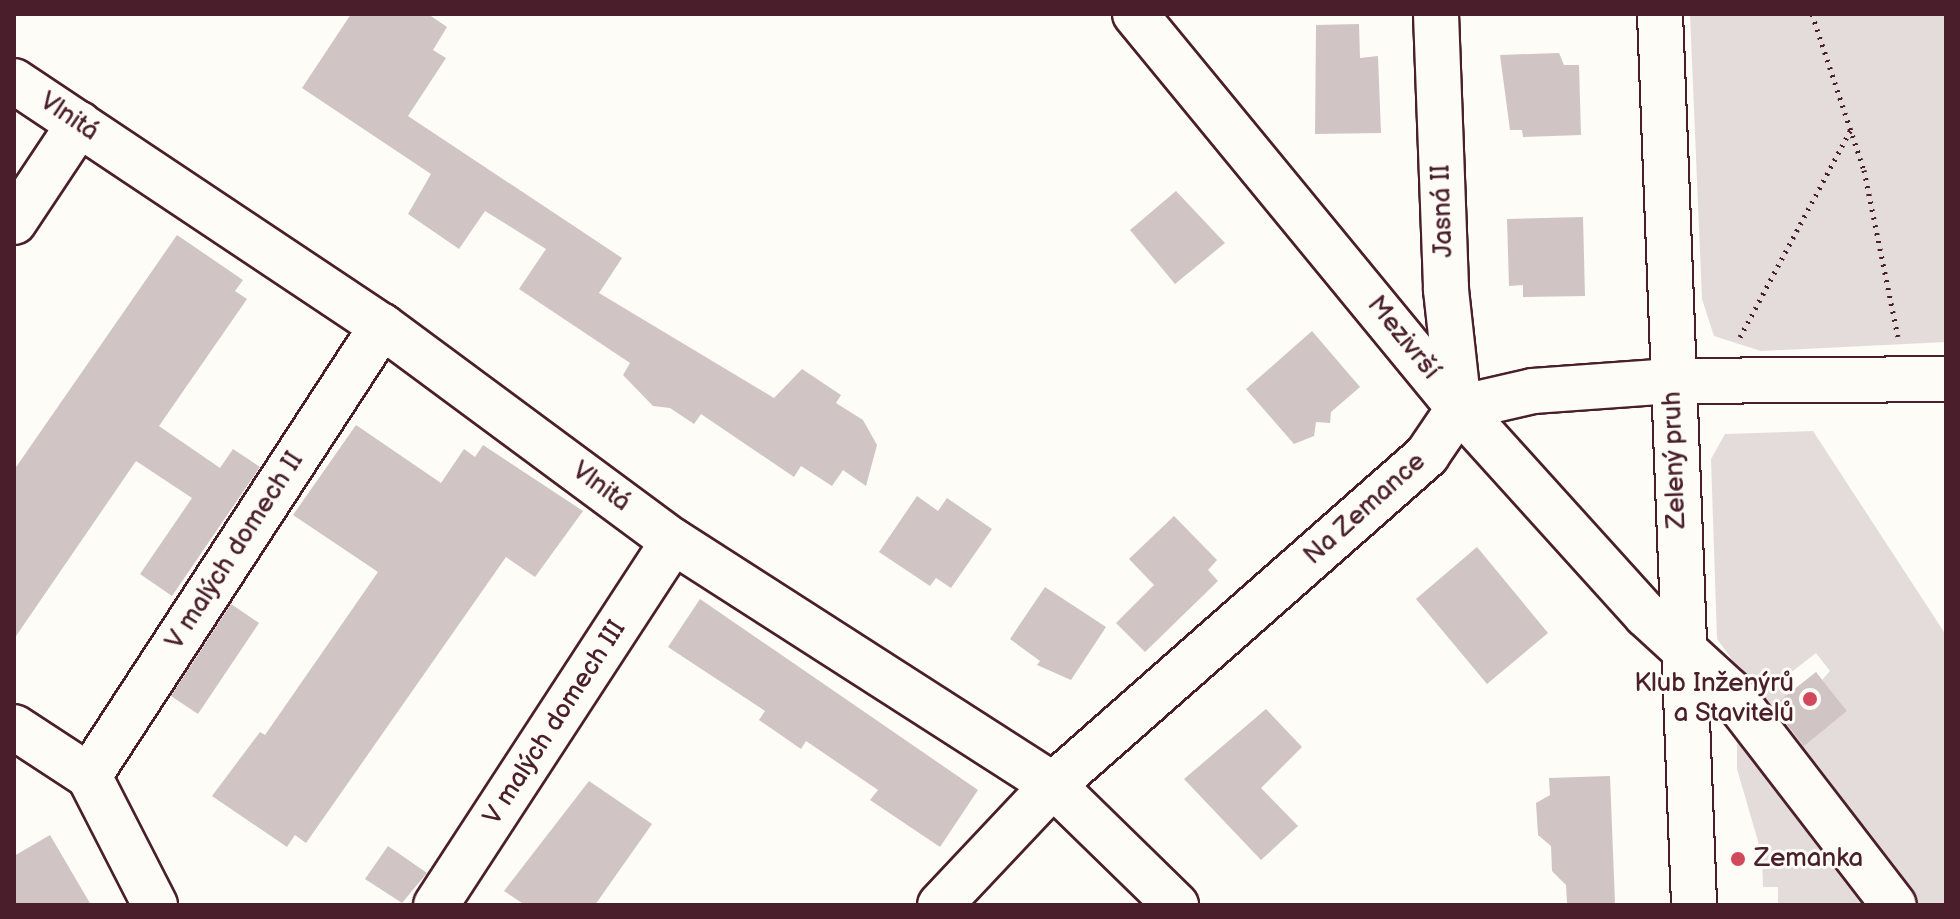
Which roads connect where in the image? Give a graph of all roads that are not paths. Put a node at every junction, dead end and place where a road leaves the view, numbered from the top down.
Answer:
1 (1135, 14) edge
2 (1436, 14) edge
3 (1660, 14) edge
4 (14, 81) edge
5 (79, 124) junction
6 (14, 222) edge
7 (382, 326) junction
8 (1926, 380) edge
9 (1672, 381) junction
10 (1459, 408) junction
11 (673, 541) junction
12 (1682, 652) junction
13 (14, 727) edge
14 (89, 776) junction
15 (1053, 785) junction
16 (155, 905) edge
17 (436, 905) edge
18 (940, 905) edge
19 (1176, 905) edge
20 (1694, 905) edge
21 (1894, 905) edge

1 - 10 street, Mezivrší
2 - 10 street, Jasná II
3 - 9 street, Zelený pruh
4 - 5 street, Vlnitá
5 - 6 street
5 - 7 street, Vlnitá
7 - 11 street, Vlnitá
7 - 14 street, V malých domech II
8 - 9 street
9 - 10 street
9 - 12 street, Zelený pruh
10 - 12 street, Mezivrší
10 - 15 street, Na Zemance
11 - 15 street, Vlnitá
11 - 17 street, V malých domech III
12 - 20 street, Zelený pruh
12 - 21 street, Mezivrší
13 - 14 street
14 - 16 street
15 - 18 street, Na Zemance
15 - 19 street, Vlnitá

